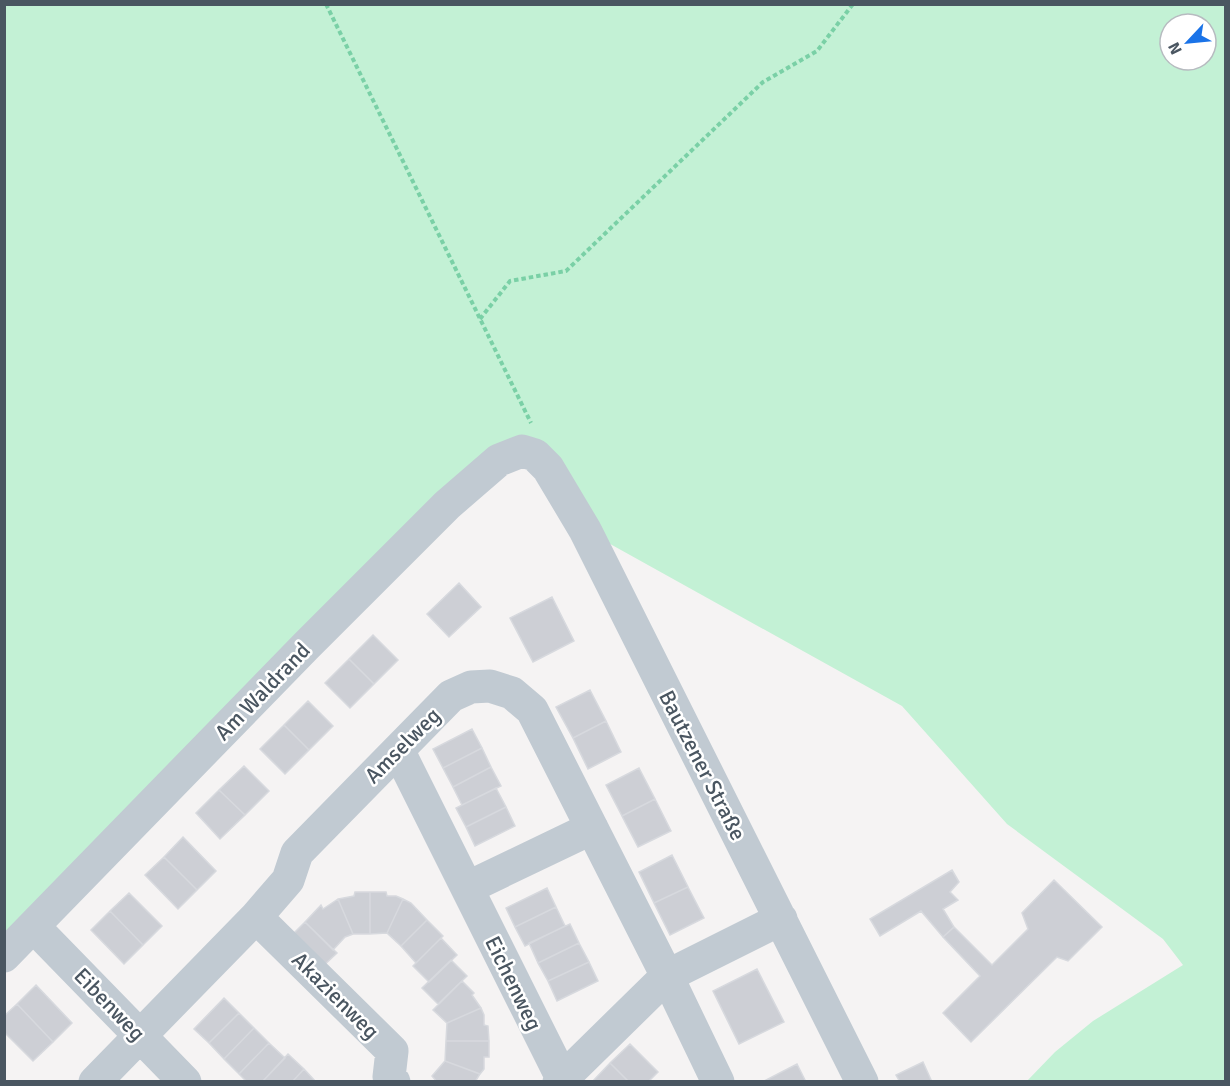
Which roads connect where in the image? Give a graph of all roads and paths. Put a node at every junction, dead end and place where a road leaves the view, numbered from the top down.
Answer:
1 (326, 4) edge
2 (853, 4) edge
3 (480, 319) junction
4 (535, 455) junction
5 (398, 750) junction
6 (592, 828) junction
7 (467, 888) junction
8 (256, 916) junction
9 (781, 919) junction
10 (34, 927) junction
11 (4, 956) edge
12 (667, 976) junction
13 (141, 1036) junction
14 (560, 1080) edge
15 (95, 1082) edge
16 (185, 1082) edge
17 (394, 1082) edge
18 (718, 1082) edge
19 (862, 1082) edge

1 - 3 path
2 - 3 path
3 - 4 path
4 - 9 street, Bautzener Straße
4 - 10 street, Am Waldrand
5 - 6 street, Amselweg
5 - 7 street, Eichenweg
5 - 8 street, Amselweg
6 - 7 street
6 - 12 street, Amselweg
7 - 14 street, Eichenweg
8 - 13 street, Amselweg
8 - 17 street, Akazienweg
9 - 12 street
9 - 19 street, Bautzener Straße
10 - 11 street, Am Waldrand
10 - 13 street, Eibenweg
12 - 14 street
12 - 18 street, Amselweg
13 - 15 street, Amselweg
13 - 16 street, Eibenweg

